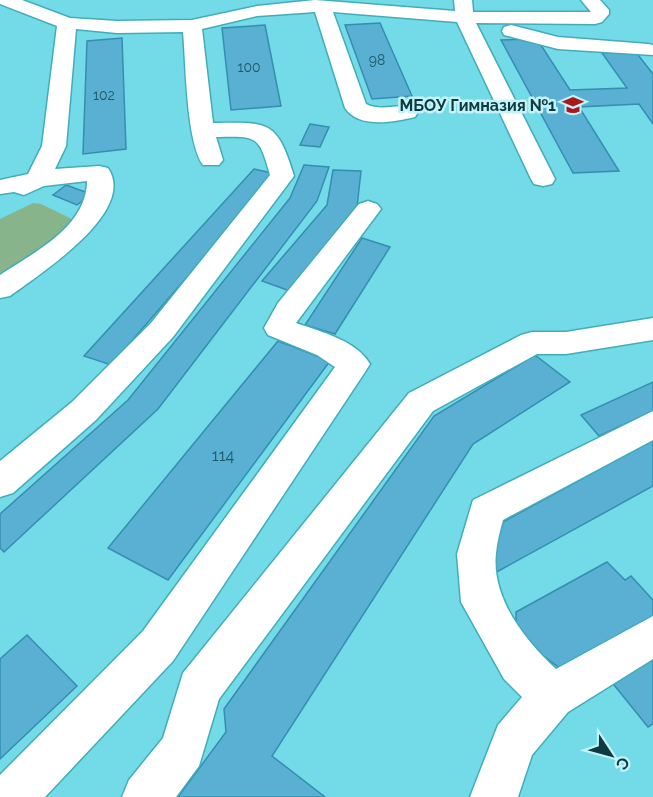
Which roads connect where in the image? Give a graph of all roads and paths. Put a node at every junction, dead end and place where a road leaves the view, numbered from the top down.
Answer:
1 (590, 0) edge
2 (13, 3) edge
3 (323, 3) edge
4 (44, 7) edge
5 (126, 9) dead end
6 (466, 15) edge
7 (67, 23) junction
8 (192, 26) junction
9 (648, 50) dead end
10 (407, 112) dead end
11 (203, 130) junction
12 (211, 160) dead end
13 (38, 179) junction
14 (543, 179) dead end
15 (0, 187) edge
16 (0, 203) edge
17 (368, 209) dead end
18 (0, 289) edge
19 (653, 329) edge
20 (653, 424) edge
21 (0, 482) edge
22 (653, 636) edge
23 (552, 696) junction
24 (12, 797) edge
25 (146, 797) edge
26 (494, 797) edge

1 - 6 street
2 - 4 street
3 - 6 street
3 - 8 street
3 - 10 street
4 - 5 street
4 - 7 street
6 - 9 street
6 - 14 street
7 - 8 street
7 - 13 street
8 - 11 street
11 - 12 street
11 - 21 street
13 - 15 street
13 - 16 street
13 - 18 street
17 - 24 street
19 - 25 street
20 - 23 street
22 - 23 street
23 - 26 street

